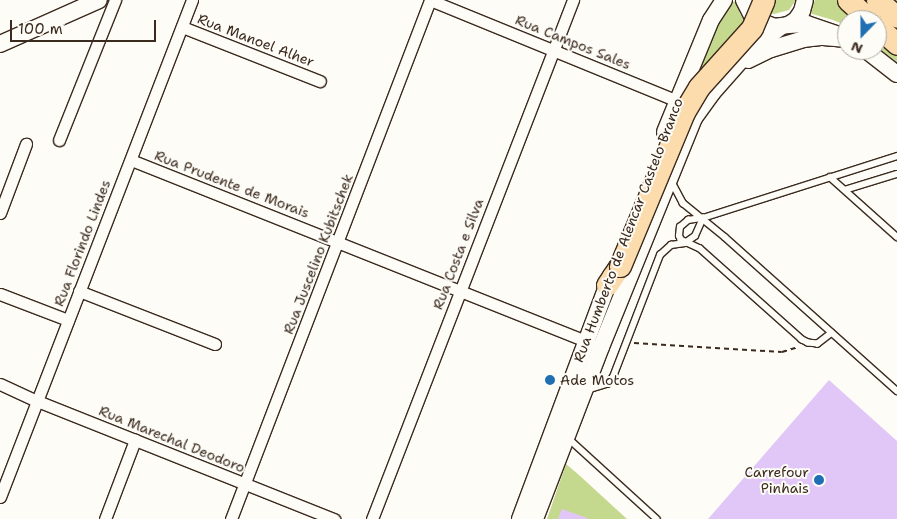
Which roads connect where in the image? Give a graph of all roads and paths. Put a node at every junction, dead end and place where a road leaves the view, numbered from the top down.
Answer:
1 (98, 0) edge
2 (115, 0) edge
3 (192, 0) edge
4 (430, 0) edge
5 (573, 0) edge
6 (714, 0) edge
7 (724, 0) edge
8 (744, 0) edge
9 (764, 0) edge
10 (805, 0) edge
11 (848, 0) edge
12 (878, 0) edge
13 (859, 10) edge
14 (897, 18) edge
15 (712, 20) junction
16 (784, 26) junction
17 (182, 27) junction
18 (837, 35) edge
19 (887, 35) edge
20 (837, 38) edge
21 (0, 44) edge
22 (897, 44) edge
23 (554, 50) junction
24 (879, 60) edge
25 (733, 70) junction
26 (897, 74) edge
27 (320, 81) dead end
28 (677, 101) junction
29 (59, 140) dead end
30 (26, 144) dead end
31 (897, 156) edge
32 (131, 160) junction
33 (897, 174) edge
34 (830, 177) junction
35 (670, 178) junction
36 (845, 190) junction
37 (0, 213) edge
38 (703, 218) junction
39 (897, 237) edge
40 (339, 242) junction
41 (685, 243) junction
42 (607, 286) junction
43 (460, 290) junction
44 (79, 291) junction
45 (0, 294) edge
46 (68, 320) junction
47 (832, 333) junction
48 (585, 341) junction
49 (627, 342) junction
50 (808, 343) junction
51 (215, 344) dead end
52 (601, 347) junction
53 (0, 384) edge
54 (584, 391) junction
55 (897, 391) edge
56 (37, 401) junction
57 (559, 434) junction
58 (135, 440) junction
59 (244, 484) junction
60 (0, 497) edge
61 (104, 519) edge
62 (231, 519) edge
63 (334, 519) edge
64 (372, 519) edge
65 (520, 519) edge
66 (535, 519) edge
67 (657, 519) edge

1 - 21 main road
2 - 29 street
3 - 17 street, Rua Florindo Lindes
4 - 23 street, Rua Campos Sales
4 - 40 street, Rua Juscelino Kubitschek
5 - 23 street, Rua Costa e Silva
6 - 15 main road
7 - 15 main road, Rua Humberto de Alencar Castelo Branco
8 - 16 main road
9 - 42 highway, bridge
10 - 16 main road, Rua Humberto de Alencar Castelo Branco
11 - 13 highway
12 - 14 highway
15 - 28 main road, Rua Humberto de Alencar Castelo Branco
16 - 18 main road
16 - 25 main road, Rua Humberto de Alencar Castelo Branco
17 - 27 street, Rua Manoel Alher
17 - 32 street, Rua Florindo Lindes
19 - 22 highway
20 - 25 main road
23 - 28 street, Rua Campos Sales
23 - 43 street, Rua Costa e Silva
24 - 26 main road
25 - 35 main road, Rua Humberto de Alencar Castelo Branco
28 - 42 main road, Rua Humberto de Alencar Castelo Branco
30 - 37 street
31 - 34 lane
32 - 40 street, Rua Prudente de Morais
32 - 44 street, Rua Florindo Lindes
33 - 36 lane
34 - 36 lane
34 - 38 lane
35 - 38 lane
35 - 52 main road, Rua Humberto de Alencar Castelo Branco
36 - 39 lane
38 - 41 lane
38 - 41 lane
38 - 47 lane
40 - 43 street, Rua Prudente de Morais
40 - 59 street, Rua Juscelino Kubitschek
41 - 49 lane
41 - 50 lane
42 - 48 main road, Rua Humberto de Alencar Castelo Branco
43 - 48 street, Rua Prudente de Morais
43 - 64 street, Rua Costa e Silva
44 - 46 street, Rua Florindo Lindes
44 - 51 street
45 - 46 street
46 - 56 street, Rua Florindo Lindes
47 - 50 lane
47 - 55 lane
48 - 52 street, Rua Prudente de Morais
48 - 57 main road, Rua Humberto de Alencar Castelo Branco
49 - 50 path
49 - 54 lane
52 - 54 main road, Rua Humberto de Alencar Castelo Branco
53 - 56 street, Rua Marechal Deodoro
54 - 57 main road, Rua Humberto de Alencar Castelo Branco
56 - 58 street, Rua Marechal Deodoro
56 - 60 street, Rua Florindo Lindes
57 - 65 main road, Rua Humberto de Alencar Castelo Branco
57 - 66 main road, Rua Humberto de Alencar Castelo Branco
57 - 67 lane
58 - 59 street, Rua Marechal Deodoro
58 - 61 street
59 - 62 street, Rua Juscelino Kubitschek
59 - 63 street, Rua Marechal Deodoro

